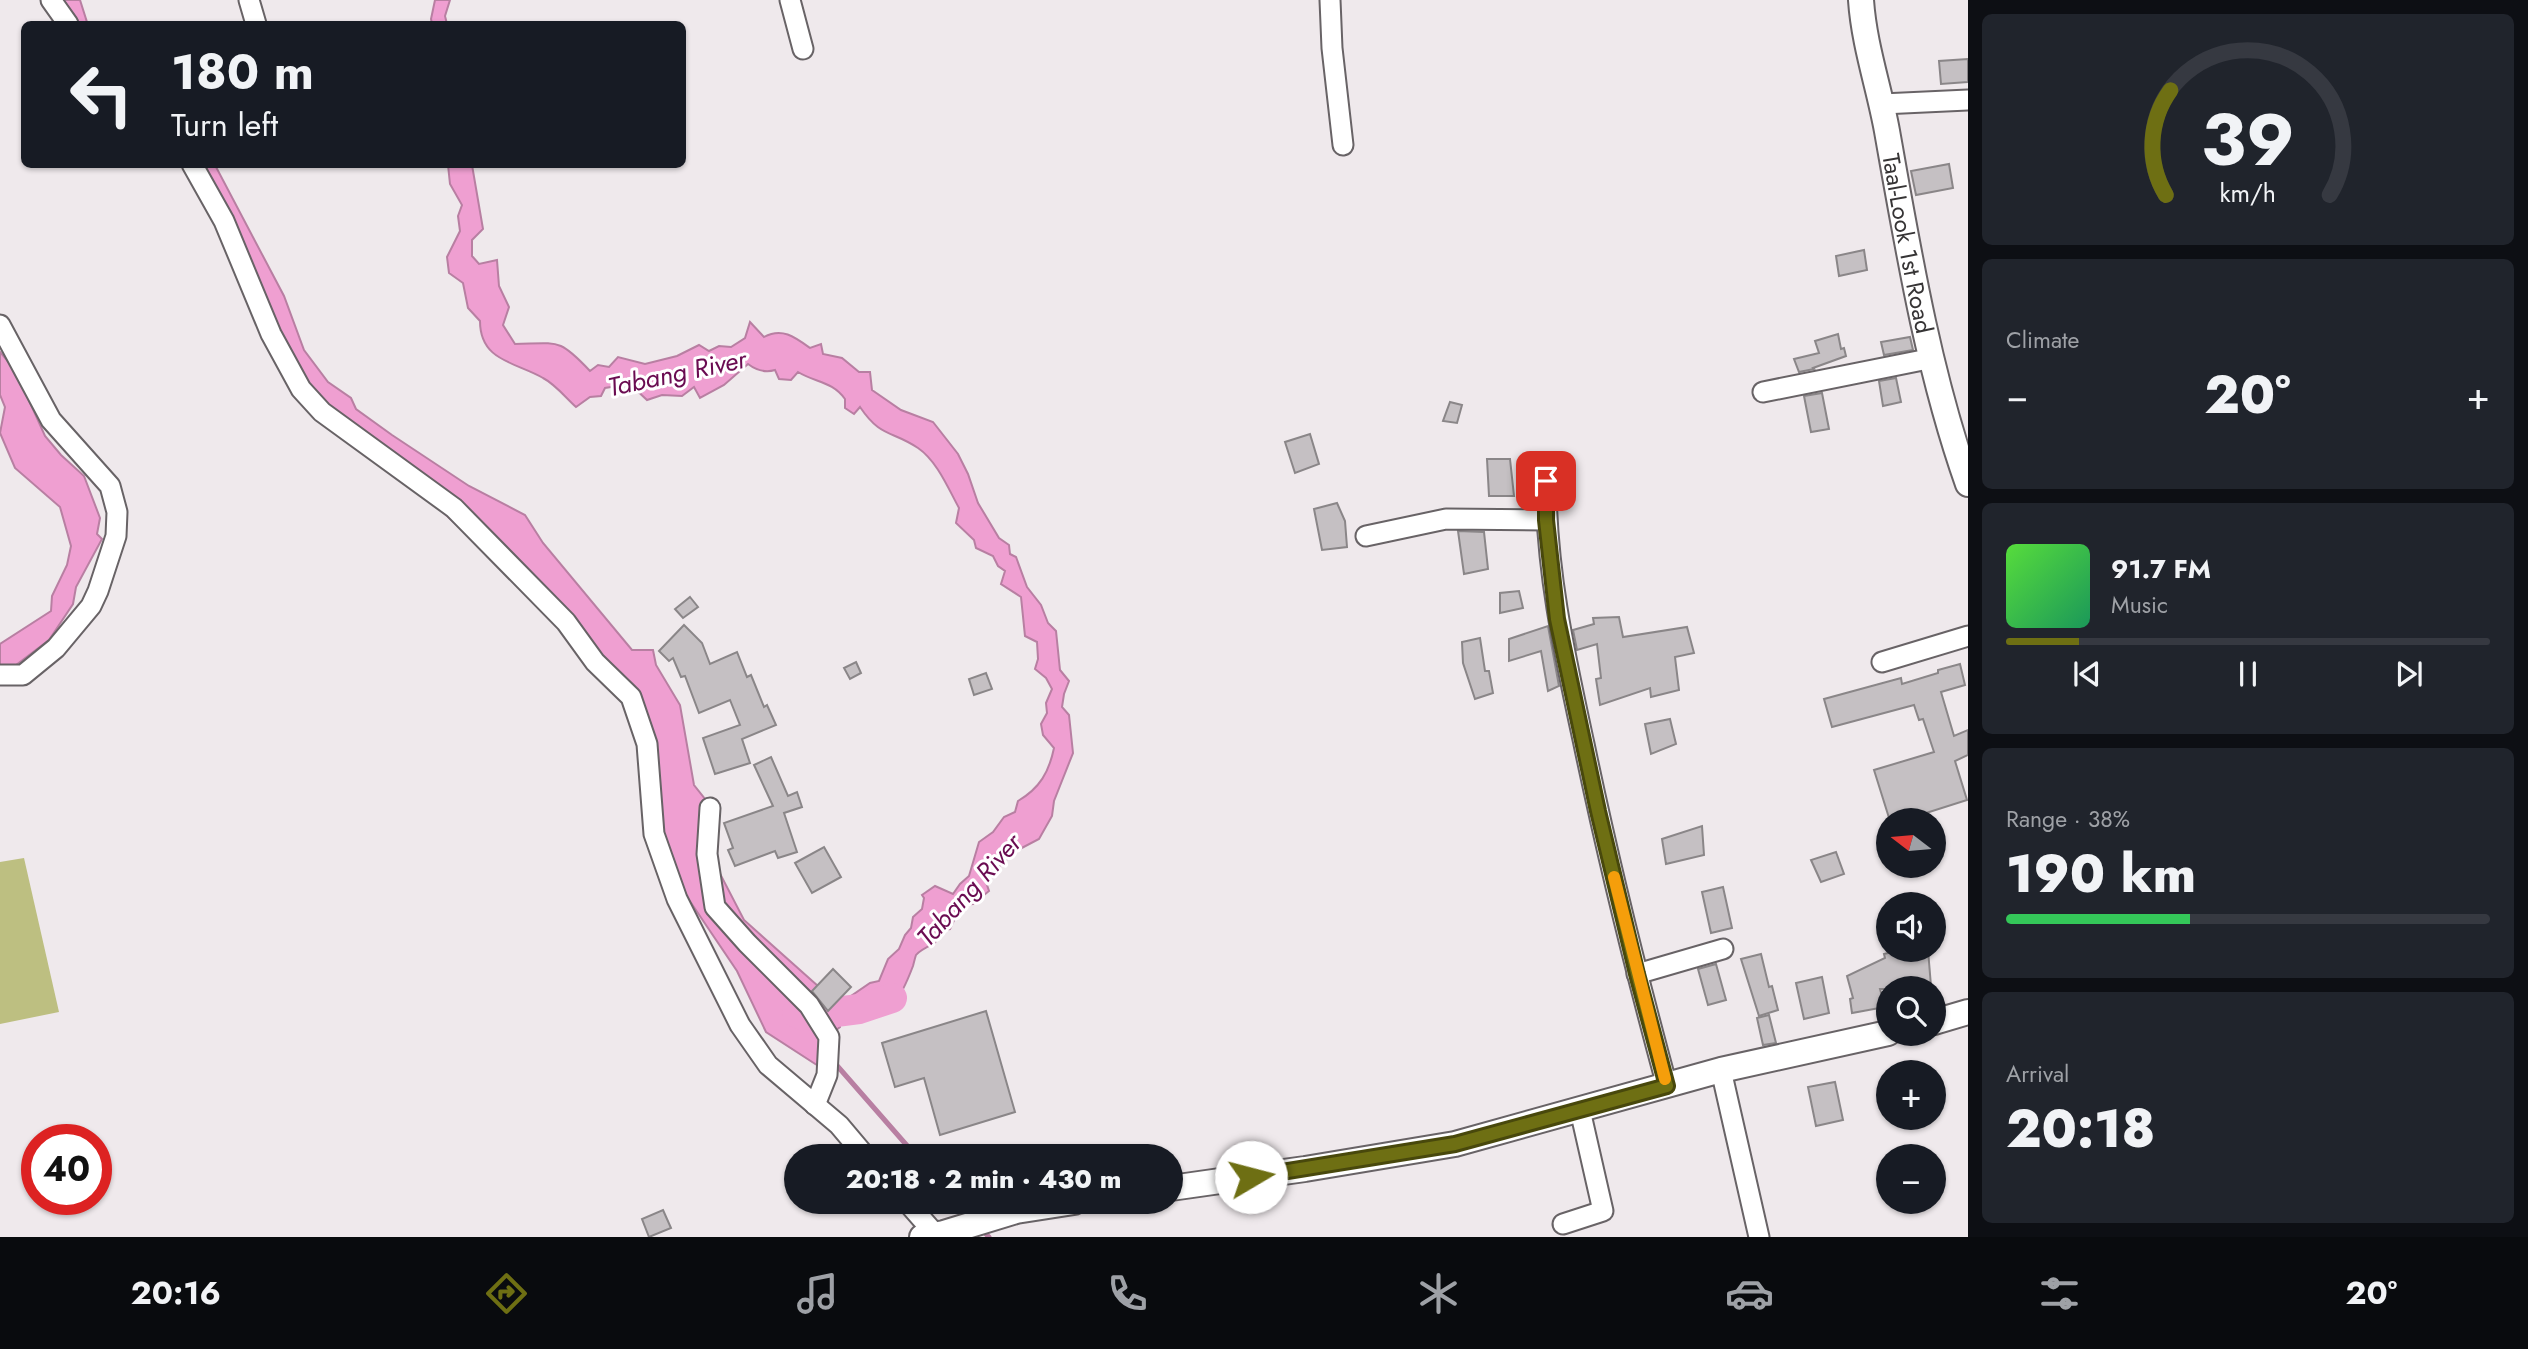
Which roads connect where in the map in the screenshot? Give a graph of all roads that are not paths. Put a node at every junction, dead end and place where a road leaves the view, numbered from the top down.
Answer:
1 (51, 0) edge
2 (249, 0) edge
3 (790, 0) edge
4 (1330, 0) edge
5 (1861, 0) edge
6 (66, 21) edge
7 (255, 21) edge
8 (803, 49) dead end
9 (1968, 100) edge
10 (1882, 104) junction
11 (1343, 145) dead end
12 (194, 168) edge
13 (0, 325) edge
14 (1933, 358) junction
15 (1763, 392) dead end
16 (1546, 481) dead end
17 (1968, 484) edge
18 (1546, 520) junction
19 (1366, 536) dead end
20 (1968, 636) edge
21 (1882, 662) dead end
22 (0, 675) edge
23 (710, 808) dead end
24 (1723, 949) dead end
25 (1637, 974) junction
26 (1968, 1012) edge
27 (1946, 1018) edge
28 (1876, 1036) edge
29 (1721, 1070) junction
30 (1667, 1086) junction
31 (817, 1100) junction
32 (1580, 1111) junction
33 (855, 1144) edge
34 (1183, 1186) edge
35 (916, 1214) edge
36 (1005, 1214) edge
37 (1563, 1224) dead end
38 (935, 1236) edge
39 (1759, 1237) edge

1 - 6 street
2 - 7 street
3 - 8 street
4 - 11 street
5 - 10 street, Taal-Look 1st Road
9 - 10 street
10 - 14 street, Taal-Look 1st Road
12 - 31 street
13 - 22 street
14 - 15 street
14 - 17 street, Taal-Look 1st Road
16 - 18 street
18 - 19 street
18 - 25 street
20 - 21 street
23 - 31 street
24 - 25 street
25 - 30 street
26 - 27 street
28 - 29 street
29 - 30 street
29 - 39 street
30 - 32 street
31 - 33 street
32 - 34 street
32 - 37 street
35 - 38 street
36 - 38 street

